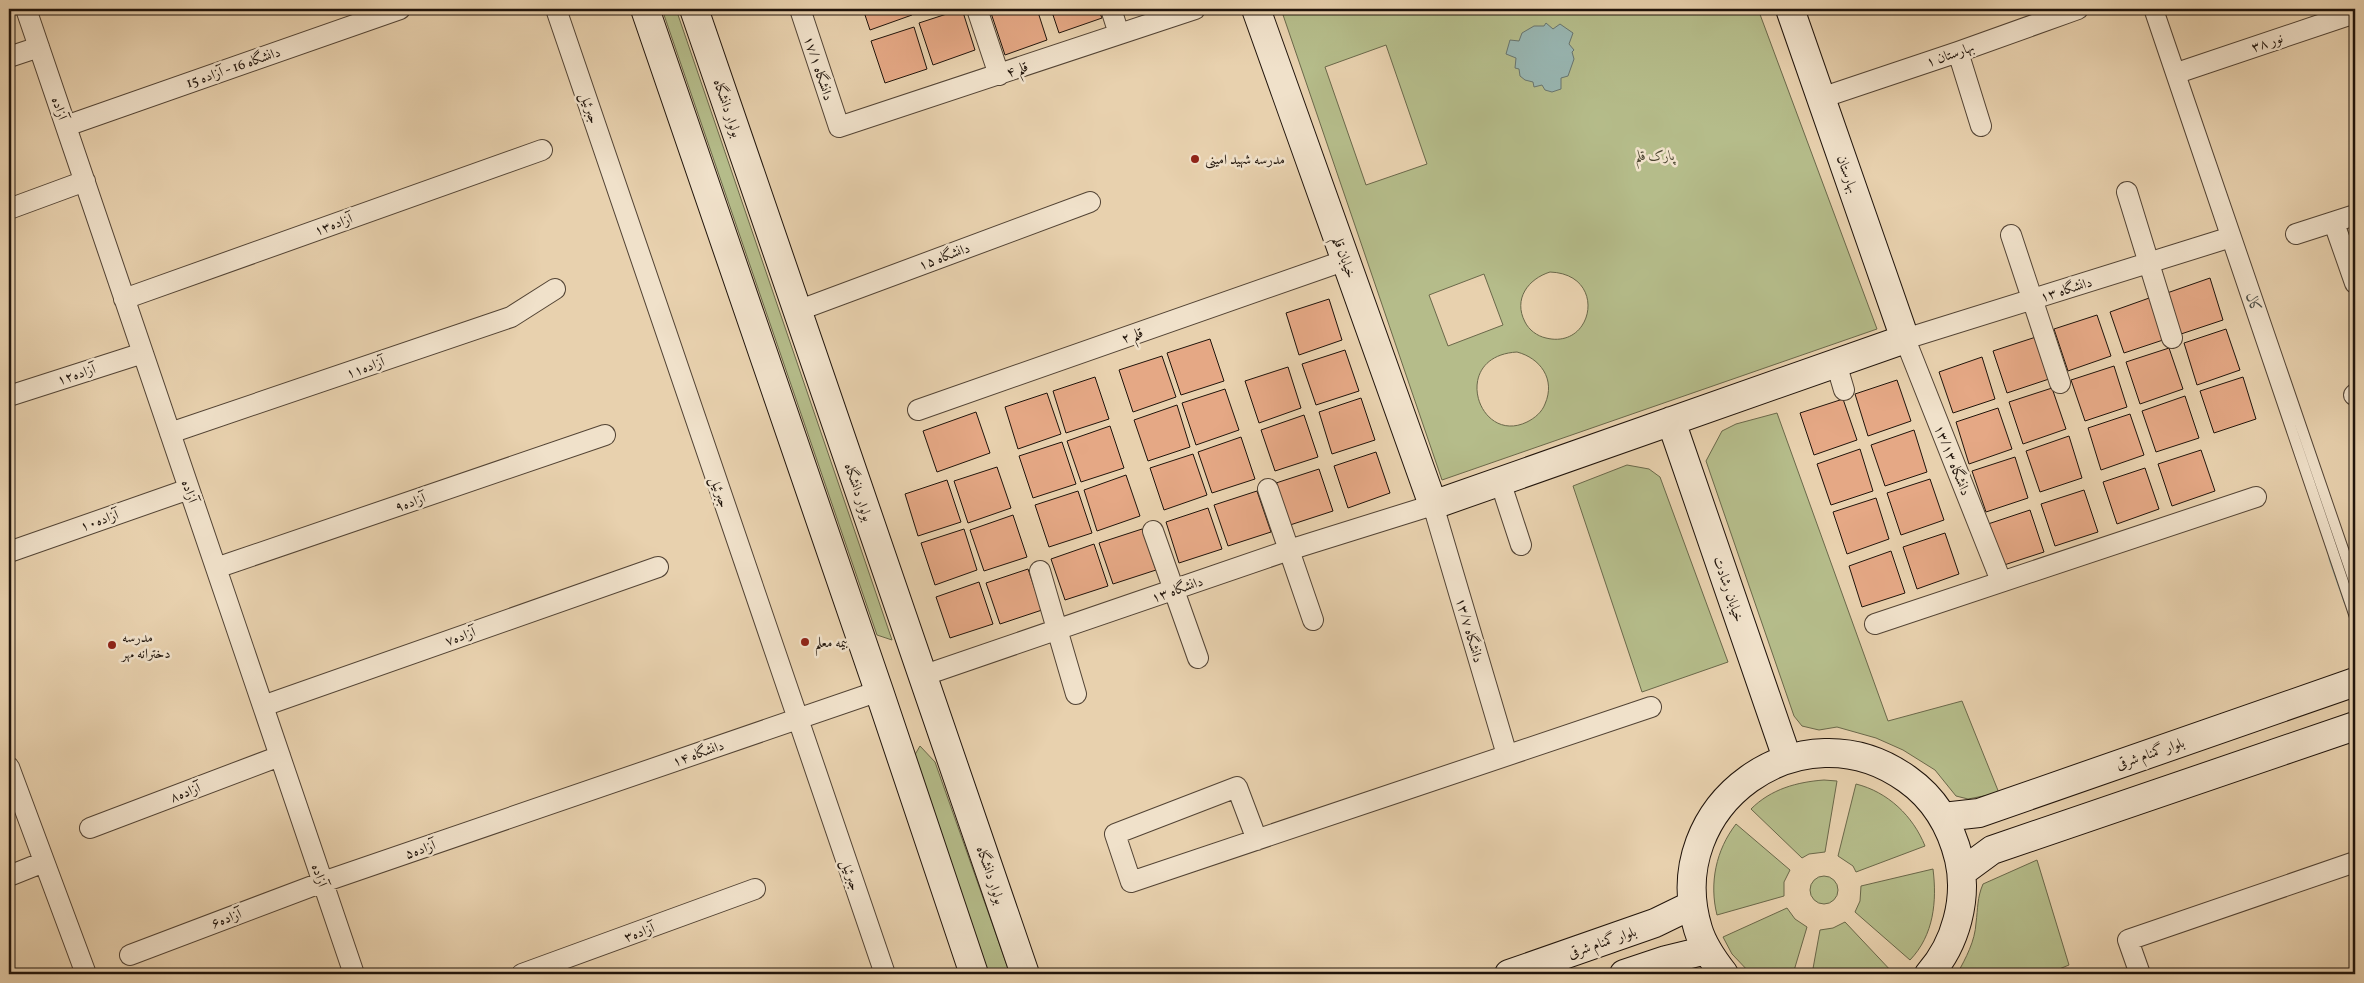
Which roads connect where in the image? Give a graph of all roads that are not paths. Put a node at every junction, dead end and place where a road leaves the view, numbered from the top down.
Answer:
1 (26, 9) edge
2 (400, 9) edge
3 (556, 9) edge
4 (645, 9) edge
5 (694, 9) edge
6 (800, 9) edge
7 (977, 9) edge
8 (1111, 9) edge
9 (1195, 9) edge
10 (1256, 9) edge
11 (1790, 9) edge
12 (2078, 9) edge
13 (2149, 9) edge
14 (2158, 9) edge
15 (2355, 13) edge
16 (1119, 34) junction
17 (39, 47) junction
18 (1958, 52) junction
19 (9, 58) edge
20 (2180, 72) junction
21 (999, 75) junction
22 (1821, 98) junction
23 (66, 126) junction
24 (1981, 126) dead end
25 (839, 127) joint
26 (542, 150) dead end
27 (85, 181) junction
28 (2127, 192) dead end
29 (1090, 202) dead end
30 (9, 209) edge
31 (2355, 215) edge
32 (2334, 223) junction
33 (2296, 234) dead end
34 (2011, 235) dead end
35 (2228, 238) junction
36 (1346, 260) junction
37 (2149, 263) junction
38 (2355, 283) edge
39 (555, 289) dead end
40 (124, 299) junction
41 (2032, 299) junction
42 (797, 310) junction
43 (2172, 338) dead end
44 (1905, 339) junction
45 (143, 353) junction
46 (1836, 364) junction
47 (2060, 383) dead end
48 (1844, 390) dead end
49 (9, 396) edge
50 (918, 410) dead end
51 (1671, 421) junction
52 (170, 433) junction
53 (605, 435) dead end
54 (1500, 482) junction
55 (189, 489) junction
56 (1268, 490) dead end
57 (2256, 497) dead end
58 (1433, 505) junction
59 (1152, 531) dead end
60 (1521, 545) dead end
61 (1289, 550) junction
62 (9, 552) edge
63 (658, 567) dead end
64 (216, 568) junction
65 (1040, 571) dead end
66 (2001, 581) junction
67 (2355, 584) edge
68 (1173, 590) junction
69 (2355, 617) edge
70 (1313, 620) dead end
71 (1875, 624) dead end
72 (1058, 629) junction
73 (1198, 658) dead end
74 (922, 676) junction
75 (2355, 682) edge
76 (879, 690) junction
77 (1076, 694) dead end
78 (263, 706) junction
79 (1651, 707) dead end
80 (797, 719) junction
81 (2355, 726) edge
82 (1507, 755) junction
83 (280, 756) junction
84 (1787, 758) junction
85 (9, 766) edge
86 (517, 816) joint
87 (1943, 816) junction
88 (90, 828) dead end
89 (1257, 840) junction
90 (44, 862) junction
91 (2355, 862) edge
92 (1962, 872) junction
93 (9, 876) edge
94 (323, 882) junction
95 (755, 889) dead end
96 (1692, 905) junction
97 (1707, 950) junction
98 (130, 955) dead end
99 (86, 974) edge
100 (354, 974) edge
101 (522, 974) edge
102 (885, 974) edge
103 (974, 974) edge
104 (1025, 974) edge
105 (1509, 974) edge
106 (1624, 974) edge
107 (1724, 974) edge
108 (1928, 974) edge
109 (2140, 974) edge

1 - 17 street, آزاده
2 - 23 street, دانشگاه 16 - آزاده 15
3 - 80 street, جبرئیل
4 - 76 main road
5 - 42 main road, بولوار دانشگاه
6 - 25 street, دانشگاه ۱۷/۱
7 - 21 street
8 - 16 street
9 - 16 street, قلم ۴
10 - 36 main road, خیابان قلم
11 - 22 main road, بهارستان
12 - 18 street, بهارستان ۱
13 - 35 lane
14 - 20 lane
15 - 20 street, نور ۳۸
16 - 21 street, قلم ۴
17 - 19 street
17 - 23 street, آزاده
18 - 22 street, بهارستان ۱
18 - 24 street
20 - 67 lane
21 - 25 street, قلم ۴
22 - 44 main road, بهارستان
23 - 27 street, آزاده
26 - 40 street, آزاده۱۳
27 - 30 street
27 - 40 street, آزاده
28 - 37 street
29 - 42 street, دانشگاه ۱۵
31 - 32 street
32 - 33 street
32 - 38 street
34 - 41 street
35 - 37 street, دانشگاه ۱۳
35 - 69 lane
36 - 50 street, قلم ۲
36 - 58 main road, خیابان قلم
37 - 41 street, دانشگاه ۱۳
37 - 43 street
39 - 52 street, آزاده۱۱
40 - 45 street, آزاده
41 - 44 street, دانشگاه ۱۳
41 - 47 street
42 - 74 main road, بولوار دانشگاه
44 - 46 main road
44 - 66 street, دانشگاه ۱۳/۱۳
45 - 49 street, آزاده۱۲
45 - 52 street, آزاده
46 - 48 street
46 - 51 main road
51 - 54 main road
51 - 84 main road, خیابان رشادت
52 - 55 street, آزاده
53 - 64 street, آزاده۹
54 - 58 main road
54 - 60 street
55 - 62 street, آزاده۱۰
55 - 64 street, آزاده
56 - 61 street
57 - 66 street
58 - 61 street, دانشگاه ۱۳
58 - 82 street, دانشگاه ۱۳/۷
59 - 68 street
61 - 68 street, دانشگاه ۱۳
61 - 70 street
63 - 78 street, آزاده۷
64 - 78 street, آزاده
65 - 72 street
66 - 71 street
68 - 72 street, دانشگاه ۱۳
68 - 73 street
72 - 74 street, دانشگاه ۱۳
72 - 77 street
74 - 104 main road, بولوار دانشگاه
75 - 87 main road, بلوار گمنام شرقی
76 - 80 street, دانشگاه ۱۴
76 - 103 main road
78 - 83 street, آزاده
79 - 82 street
80 - 86 street, دانشگاه ۱۴
80 - 102 street, جبرئیل
81 - 92 main road
82 - 89 street
83 - 88 street, آزاده۸
83 - 94 street, آزاده
84 - 87 main road
84 - 96 main road
85 - 90 street
86 - 94 street, آزاده۵
87 - 92 main road
89 - 89 street
90 - 93 street
90 - 99 street
91 - 109 street
92 - 108 main road
94 - 98 street, آزاده۶
94 - 100 street, آزاده
95 - 101 street, آزاده۳
96 - 97 main road
96 - 105 main road, بلوار گمنام شرقی
97 - 106 main road
97 - 107 main road

